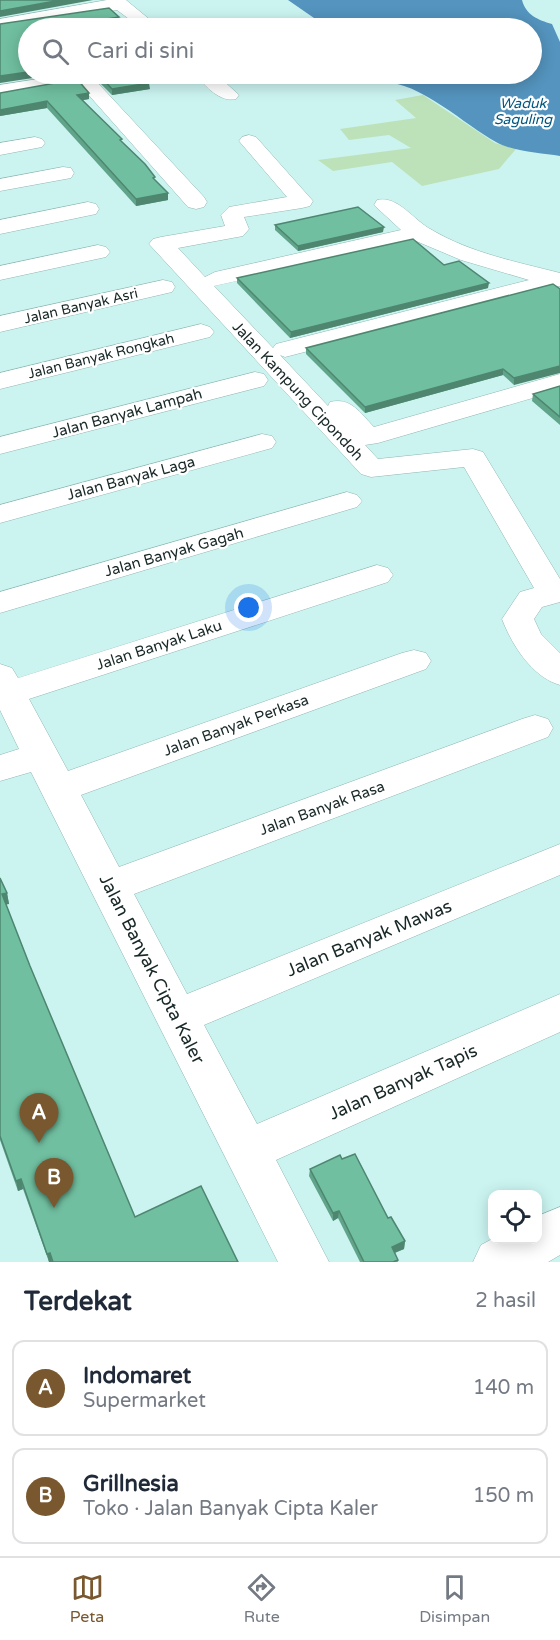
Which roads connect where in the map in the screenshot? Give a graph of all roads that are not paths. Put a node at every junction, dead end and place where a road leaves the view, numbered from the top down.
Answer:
1 (118, 2) edge
2 (32, 18) edge
3 (138, 18) edge
4 (18, 21) edge
5 (0, 24) edge
6 (40, 84) edge
7 (98, 84) edge
8 (216, 84) edge
9 (0, 91) edge
10 (229, 95) dead end
11 (249, 141) dead end
12 (35, 143) dead end
13 (0, 149) edge
14 (63, 173) dead end
15 (0, 185) edge
16 (196, 202) dead end
17 (385, 205) dead end
18 (88, 209) dead end
19 (0, 227) edge
20 (420, 233) junction
21 (184, 248) dead end
22 (98, 252) dead end
23 (0, 273) edge
24 (216, 279) junction
25 (558, 280) edge
26 (163, 287) dead end
27 (0, 324) edge
28 (201, 332) dead end
29 (285, 349) junction
30 (255, 380) dead end
31 (0, 381) edge
32 (560, 382) edge
33 (262, 442) dead end
34 (0, 446) edge
35 (347, 501) dead end
36 (0, 514) edge
37 (377, 575) dead end
38 (0, 603) edge
39 (414, 661) dead end
40 (560, 673) edge
41 (4, 684) edge
42 (535, 728) dead end
43 (31, 749) edge
44 (0, 768) edge
45 (560, 860) edge
46 (110, 887) junction
47 (560, 1012) edge
48 (177, 1017) junction
49 (246, 1151) junction
50 (560, 1230) edge
51 (304, 1262) edge
52 (498, 1262) edge

1 - 2 street
1 - 3 street
4 - 5 street
6 - 9 street
7 - 16 street
8 - 10 street
11 - 40 street, Jalan Kampung Cipondoh
12 - 13 street
14 - 15 street
17 - 20 street
18 - 19 street
20 - 24 street
20 - 25 street
21 - 24 street
22 - 23 street
24 - 29 street
25 - 29 street
26 - 27 street, Jalan Banyak Asri
28 - 31 street, Jalan Banyak Rongkah
29 - 32 street
30 - 34 street, Jalan Banyak Lampah
33 - 36 street, Jalan Banyak Laga
35 - 38 street, Jalan Banyak Gagah
37 - 41 street, Jalan Banyak Laku
39 - 43 street, Jalan Banyak Perkasa
41 - 43 street, Jalan Banyak Cipta Kaler
42 - 46 street, Jalan Banyak Rasa
43 - 44 street, Jalan Banyak Perkasa
43 - 46 street, Jalan Banyak Cipta Kaler
45 - 48 street, Jalan Banyak Mawas
46 - 48 street, Jalan Banyak Cipta Kaler
47 - 49 street, Jalan Banyak Tapis
48 - 49 street, Jalan Banyak Cipta Kaler
49 - 51 street, Jalan Banyak Cipta Kaler
50 - 52 street

